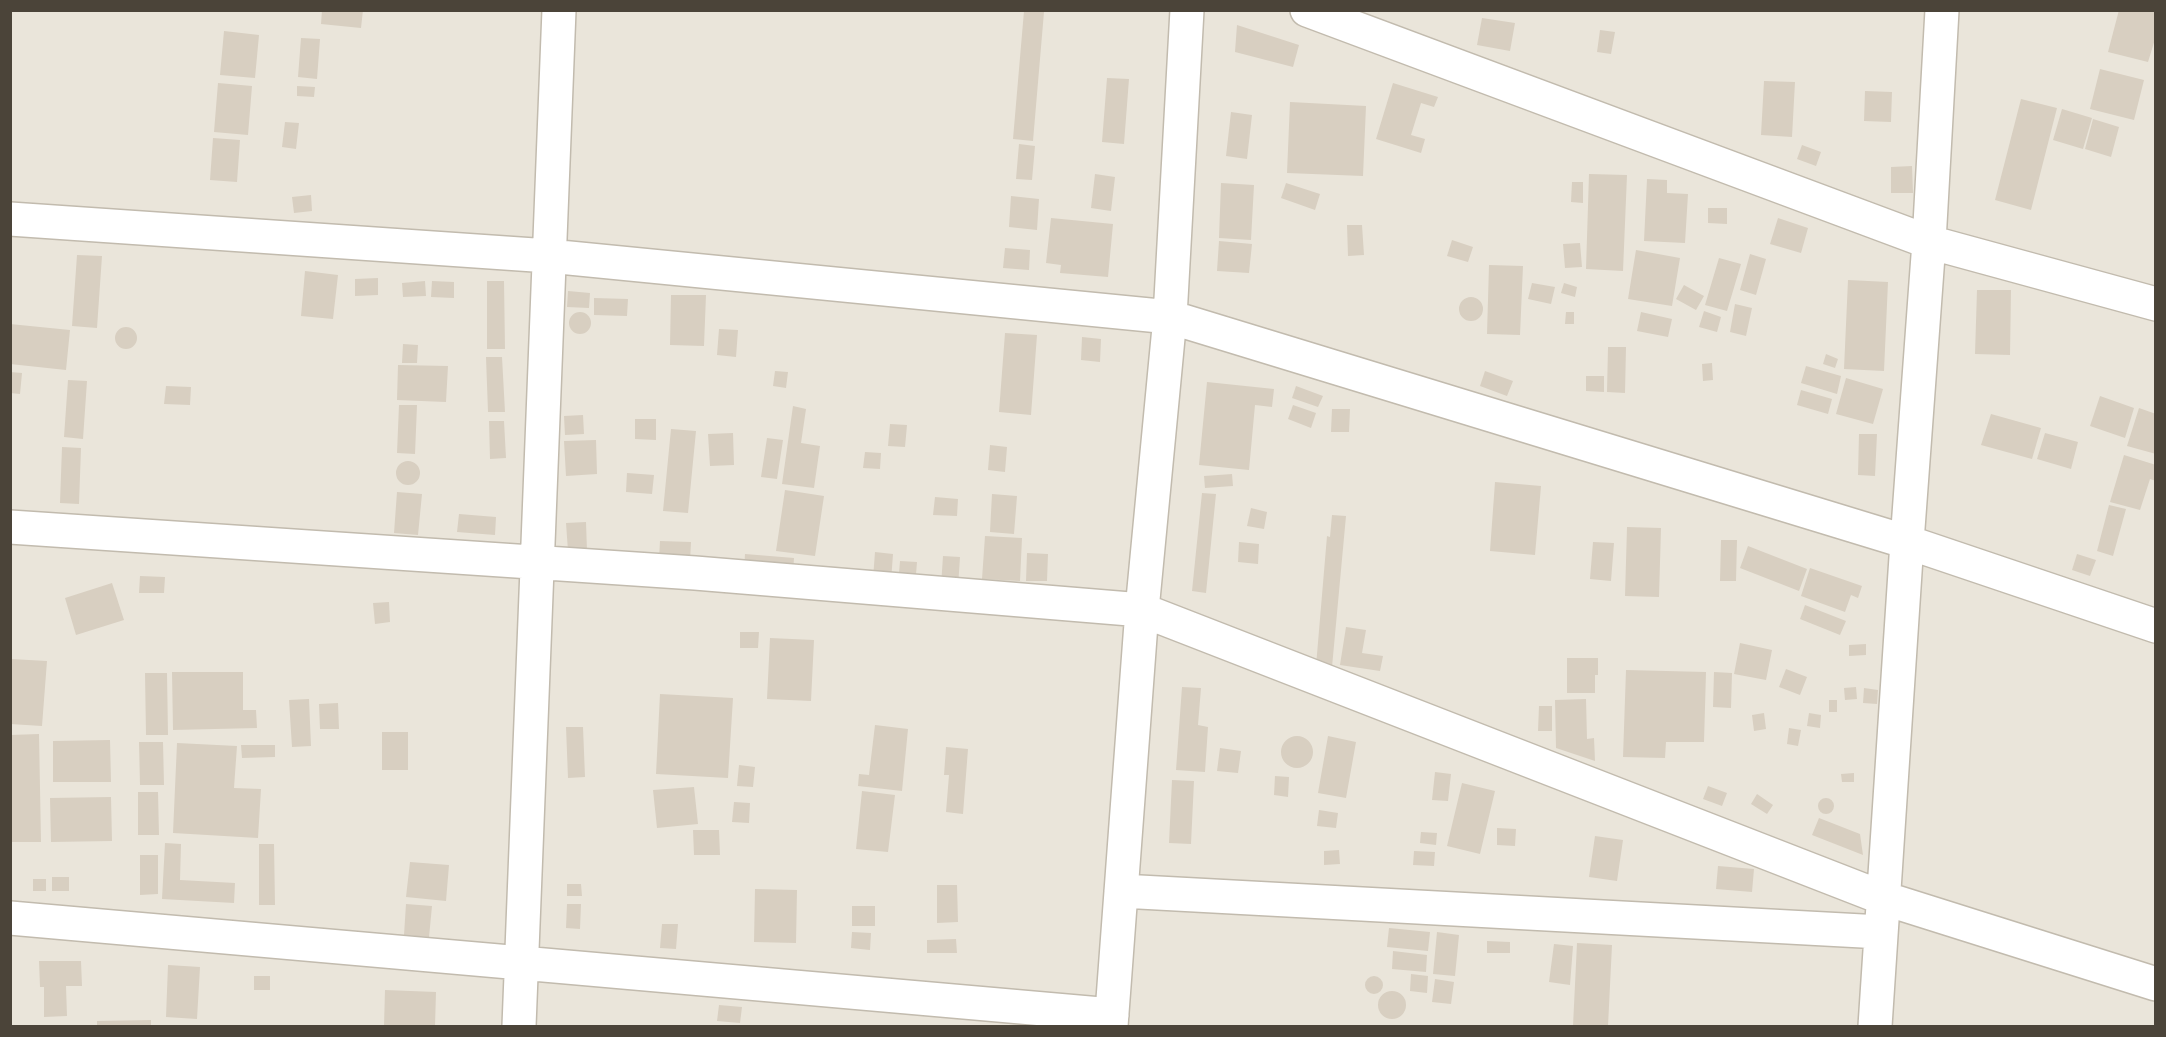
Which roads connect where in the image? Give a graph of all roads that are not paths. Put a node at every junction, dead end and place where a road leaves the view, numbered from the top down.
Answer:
1 (559, 10) edge
2 (1187, 10) edge
3 (1307, 10) edge
4 (1942, 10) edge
5 (10, 219) edge
6 (1929, 242) junction
7 (549, 256) junction
8 (2156, 304) edge
9 (1170, 317) junction
10 (10, 526) edge
11 (1907, 542) junction
12 (537, 562) junction
13 (1142, 610) junction
14 (2156, 626) edge
15 (1121, 891) junction
16 (1883, 898) junction
17 (10, 918) edge
18 (1881, 932) junction
19 (521, 964) junction
20 (2156, 984) edge
21 (1112, 1021) edge
22 (519, 1026) edge
23 (1875, 1026) edge

1 - 7 street
2 - 9 street
3 - 6 street
4 - 6 street
5 - 7 street
6 - 8 street
6 - 11 street
7 - 9 street
7 - 12 street
9 - 11 street
9 - 13 street
10 - 12 street
11 - 14 street
11 - 16 street
12 - 13 street
12 - 19 street
13 - 15 street
13 - 16 street
15 - 18 street
15 - 21 street
16 - 18 street
16 - 20 street
17 - 19 street
18 - 23 street
19 - 21 street
19 - 22 street

